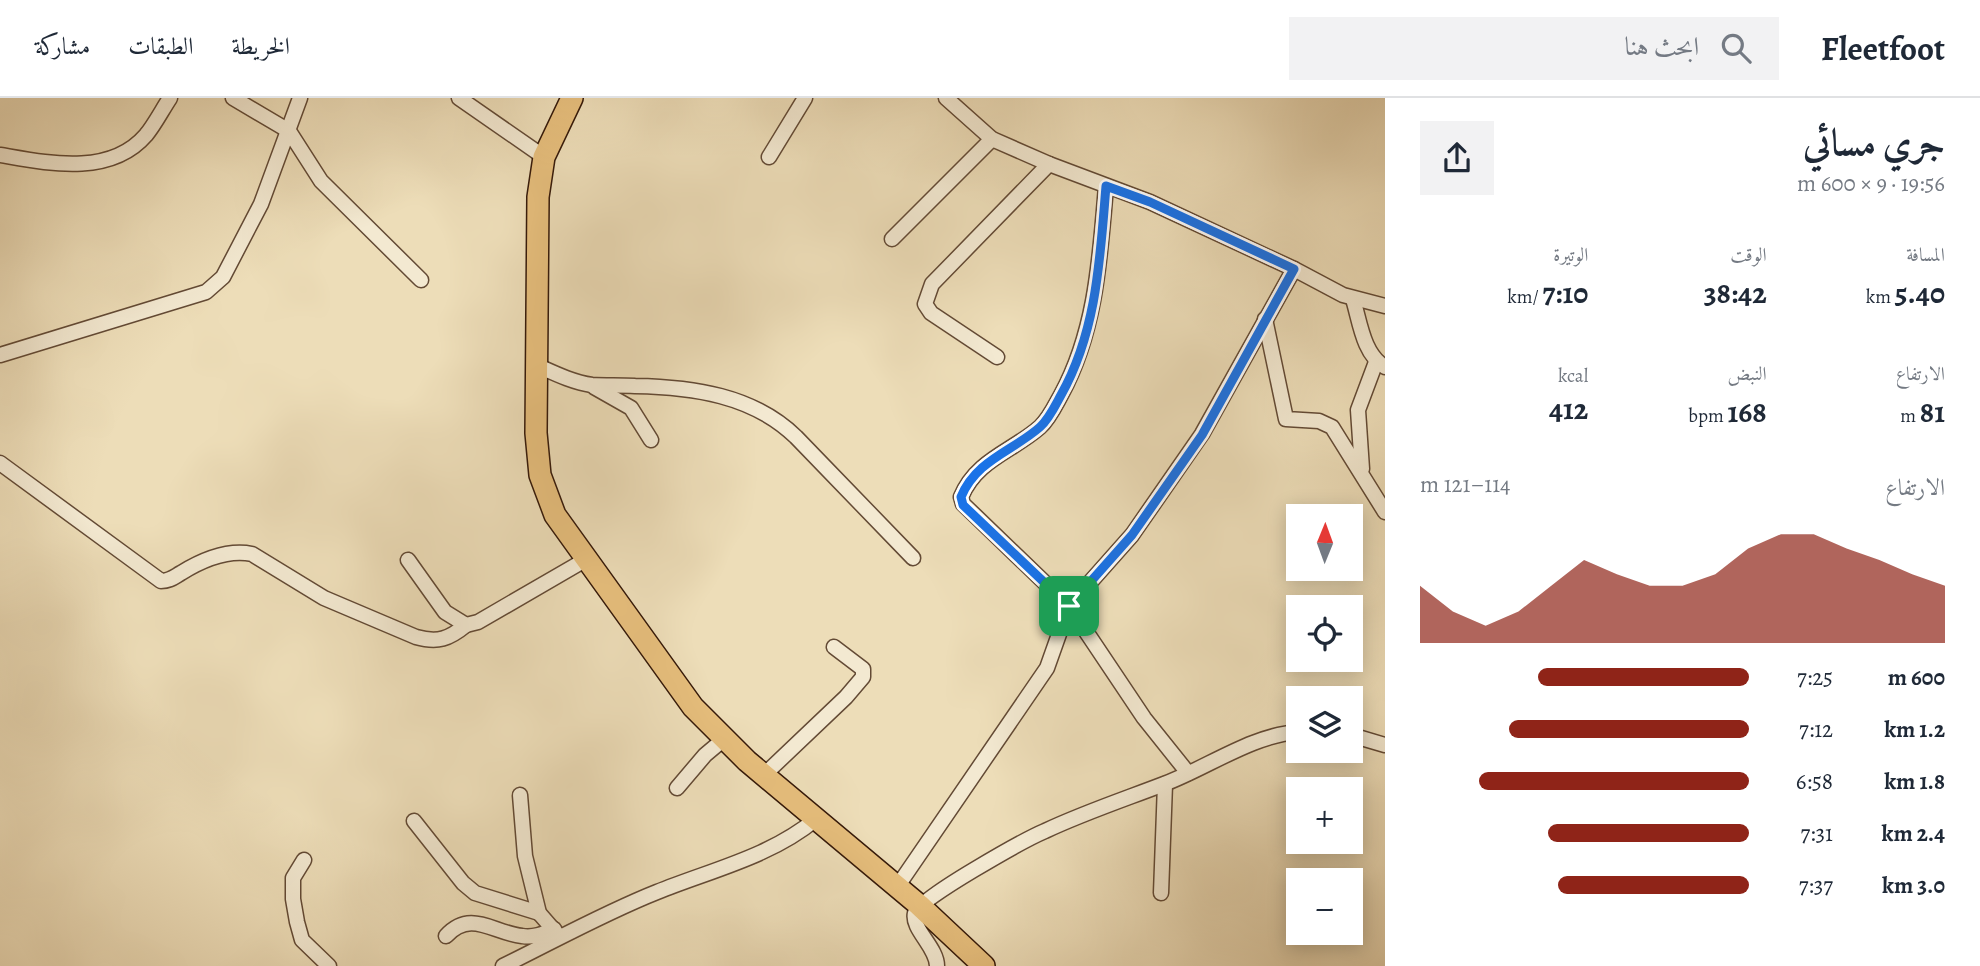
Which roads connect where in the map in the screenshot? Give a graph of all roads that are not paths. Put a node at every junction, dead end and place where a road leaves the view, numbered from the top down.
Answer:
1 (170, 98) edge
2 (233, 98) edge
3 (300, 98) edge
4 (459, 98) edge
5 (572, 98) edge
6 (806, 98) edge
7 (946, 98) edge
8 (289, 131) junction
9 (992, 139) junction
10 (0, 155) edge
11 (544, 157) junction
12 (769, 157) dead end
13 (1049, 164) junction
14 (1106, 186) junction
15 (892, 239) dead end
16 (1294, 269) junction
17 (421, 281) dead end
18 (1353, 299) junction
19 (1385, 306) edge
20 (1265, 319) junction
21 (0, 355) edge
22 (997, 357) dead end
23 (1381, 364) edge
24 (536, 365) junction
25 (590, 384) junction
26 (651, 440) dead end
27 (0, 463) edge
28 (1363, 475) junction
29 (1385, 512) edge
30 (914, 558) dead end
31 (408, 560) dead end
32 (585, 560) junction
33 (1069, 606) junction
34 (466, 625) junction
35 (834, 647) dead end
36 (1286, 735) edge
37 (724, 739) junction
38 (1363, 739) edge
39 (1385, 745) edge
40 (1188, 773) junction
41 (764, 775) junction
42 (1165, 784) junction
43 (677, 788) dead end
44 (520, 795) dead end
45 (816, 819) junction
46 (414, 821) dead end
47 (303, 860) dead end
48 (897, 887) junction
49 (1161, 893) dead end
50 (919, 905) junction
51 (539, 913) junction
52 (556, 932) junction
53 (446, 936) dead end
54 (329, 966) edge
55 (503, 966) edge
56 (937, 966) edge
57 (984, 966) edge

1 - 10 street
2 - 8 street
3 - 8 street
4 - 11 street
5 - 11 main road
6 - 12 street
7 - 9 street
8 - 17 street
8 - 21 street
9 - 13 street
9 - 15 street
11 - 24 main road
13 - 14 street
13 - 22 street
14 - 16 street
14 - 33 street
16 - 18 street
16 - 20 street
18 - 19 street
18 - 23 street
20 - 28 street
20 - 33 street
23 - 28 street
24 - 25 street
24 - 32 main road
25 - 26 street
25 - 30 street
27 - 34 street
28 - 29 street
31 - 34 street
32 - 34 street
32 - 37 main road
33 - 40 street
33 - 48 street
35 - 41 street
36 - 40 street
37 - 41 main road
37 - 43 street
38 - 39 street
40 - 42 street
41 - 45 main road
42 - 49 street
42 - 50 street
44 - 51 street
45 - 48 main road
45 - 52 street
46 - 51 street
47 - 54 street
48 - 50 main road
50 - 56 street
50 - 57 main road
51 - 52 street
52 - 53 street
52 - 55 street

